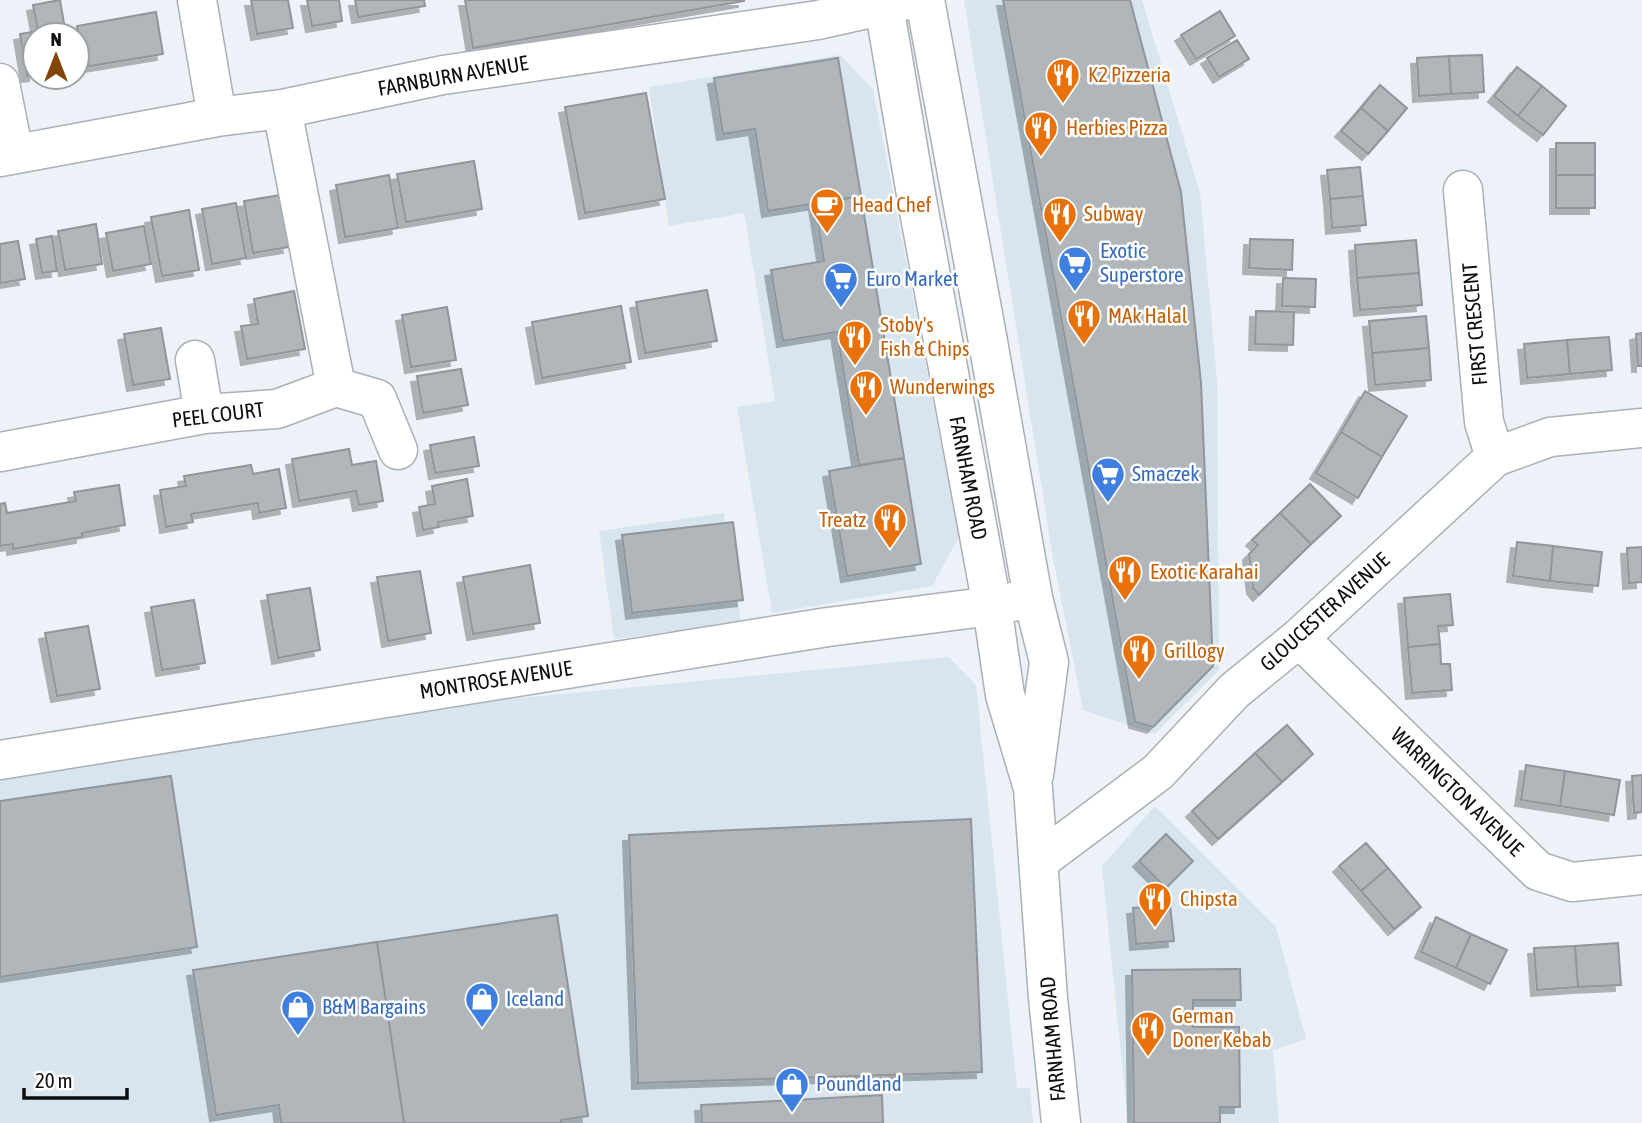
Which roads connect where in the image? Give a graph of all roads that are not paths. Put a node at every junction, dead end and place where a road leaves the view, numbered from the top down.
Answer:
1 (197, 0) edge
2 (925, 0) edge
3 (891, 1) edge
4 (0, 83) edge
5 (282, 109) junction
6 (218, 117) junction
7 (7, 155) edge
8 (1463, 190) dead end
9 (195, 360) dead end
10 (336, 387) junction
11 (204, 414) junction
12 (1642, 428) edge
13 (398, 450) dead end
14 (0, 452) edge
15 (1495, 457) junction
16 (1033, 598) junction
17 (992, 606) junction
18 (1299, 638) junction
19 (0, 760) edge
20 (1032, 788) junction
21 (1039, 861) junction
22 (1642, 875) edge
23 (1060, 1123) edge

1 - 6 street
2 - 16 street, FARNHAM ROAD
3 - 5 street, FARNBURN AVENUE
3 - 17 street, FARNHAM ROAD
4 - 7 street
5 - 6 street, FARNBURN AVENUE
5 - 10 street
6 - 7 street, FARNBURN AVENUE
8 - 15 street, FIRST CRESCENT
9 - 11 street
10 - 11 street, PEEL COURT
10 - 13 street
11 - 14 street, PEEL COURT
12 - 15 street, GLOUCESTER AVENUE
15 - 18 street, GLOUCESTER AVENUE
16 - 17 street, MONTROSE AVENUE
16 - 20 street, FARNHAM ROAD
17 - 19 street, MONTROSE AVENUE
17 - 20 street, FARNHAM ROAD
18 - 21 street, GLOUCESTER AVENUE
18 - 22 street, WARRINGTON AVENUE
20 - 21 street, FARNHAM ROAD
21 - 23 street, FARNHAM ROAD

